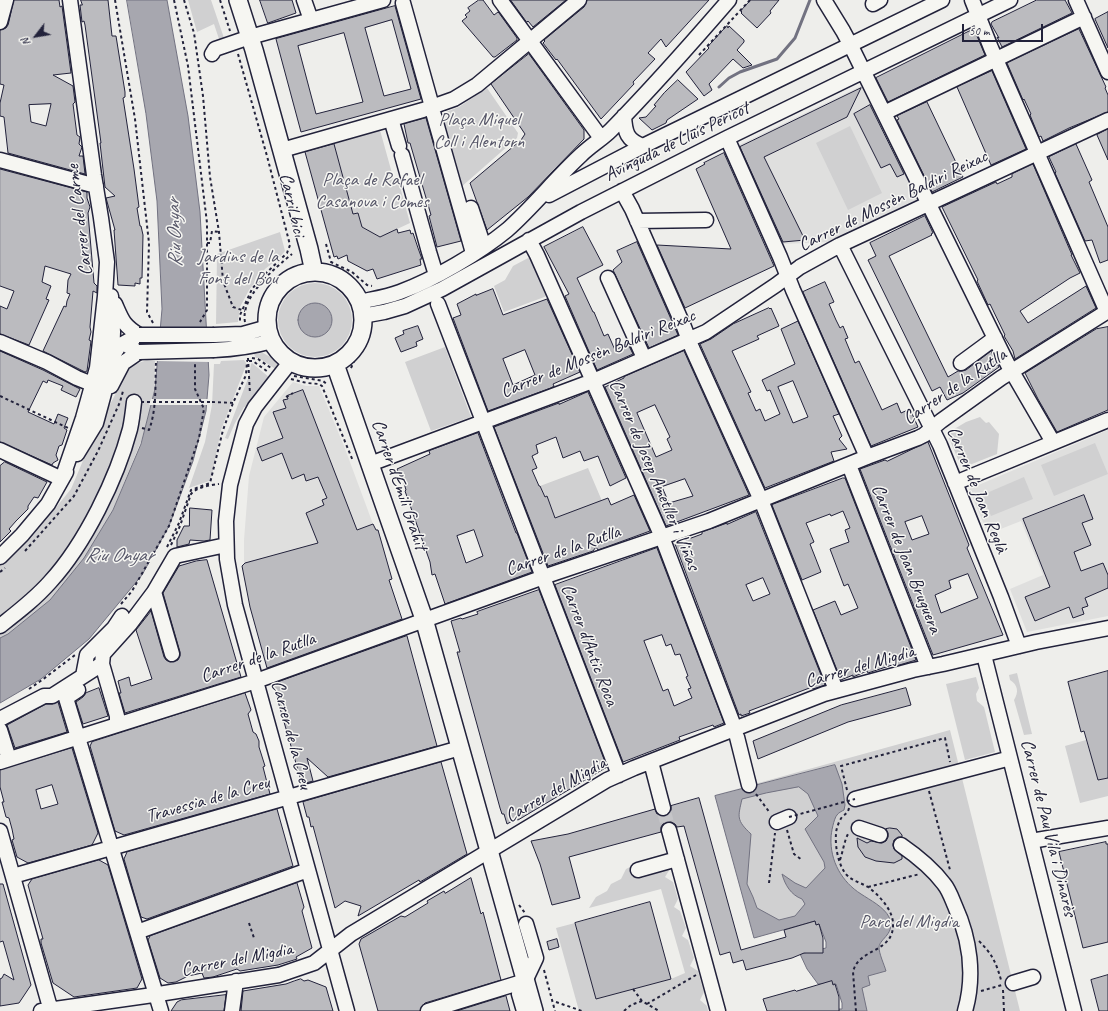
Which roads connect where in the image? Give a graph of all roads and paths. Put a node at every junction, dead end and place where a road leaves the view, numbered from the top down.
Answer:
1 (6, 0) edge
2 (70, 0) edge
3 (115, 0) edge
4 (174, 0) edge
5 (184, 0) edge
6 (220, 0) edge
7 (238, 0) edge
8 (304, 0) edge
9 (383, 0) edge
10 (500, 0) edge
11 (579, 0) edge
12 (729, 0) edge
13 (824, 0) edge
14 (942, 0) edge
15 (1010, 0) edge
16 (1076, 0) edge
17 (972, 1) edge
18 (403, 3) dead end
19 (978, 16) junction
20 (1084, 17) junction
21 (311, 20) junction
22 (0, 22) edge
23 (250, 36) junction
24 (530, 40) junction
25 (234, 42) junction
26 (850, 44) junction
27 (212, 54) dead end
28 (996, 60) junction
29 (864, 71) junction
30 (1108, 72) edge
31 (884, 113) junction
32 (624, 116) junction
33 (391, 120) junction
34 (1108, 120) edge
35 (601, 138) junction
36 (727, 138) junction
37 (643, 146) junction
38 (282, 150) junction
39 (1037, 153) junction
40 (0, 160) edge
41 (96, 186) junction
42 (622, 191) junction
43 (929, 204) junction
44 (471, 208) dead end
45 (526, 211) junction
46 (706, 220) dead end
47 (637, 221) junction
48 (220, 232) junction
49 (529, 240) junction
50 (207, 244) junction
51 (326, 244) dead end
52 (840, 245) junction
53 (478, 250) junction
54 (292, 254) dead end
55 (314, 272) junction
56 (436, 275) junction
57 (787, 276) junction
58 (608, 278) dead end
59 (377, 288) dead end
60 (108, 296) junction
61 (438, 304) dead end
62 (361, 309) junction
63 (244, 310) junction
64 (1108, 312) edge
65 (198, 326) dead end
66 (156, 328) dead end
67 (113, 332) junction
68 (245, 333) junction
69 (270, 334) junction
70 (139, 335) junction
71 (995, 338) junction
72 (688, 339) junction
73 (0, 342) edge
74 (124, 343) junction
75 (138, 352) junction
76 (247, 354) junction
77 (112, 358) junction
78 (156, 358) dead end
79 (196, 358) dead end
80 (644, 358) junction
81 (291, 361) junction
82 (961, 363) dead end
83 (335, 364) junction
84 (1013, 373) junction
85 (248, 375) dead end
86 (279, 377) junction
87 (593, 381) junction
88 (92, 384) junction
89 (329, 386) dead end
90 (293, 393) dead end
91 (0, 396) edge
92 (286, 397) dead end
93 (138, 402) joint
94 (233, 403) junction
95 (236, 403) dead end
96 (481, 418) junction
97 (1108, 420) edge
98 (96, 422) junction
99 (69, 428) dead end
100 (932, 429) junction
101 (149, 430) dead end
102 (1050, 437) dead end
103 (74, 445) junction
104 (0, 450) edge
105 (867, 457) junction
106 (353, 461) dead end
107 (370, 464) junction
108 (849, 465) junction
109 (62, 479) junction
110 (955, 483) junction
111 (761, 500) junction
112 (662, 537) junction
113 (226, 545) junction
114 (165, 550) dead end
115 (0, 557) edge
116 (543, 577) junction
117 (154, 592) junction
118 (120, 612) joint
119 (424, 619) junction
120 (0, 626) edge
121 (1108, 628) edge
122 (1019, 646) junction
123 (77, 653) dead end
124 (172, 654) dead end
125 (984, 655) junction
126 (102, 664) junction
127 (928, 667) junction
128 (256, 680) junction
129 (80, 682) junction
130 (836, 690) junction
131 (25, 692) dead end
132 (0, 719) edge
133 (117, 725) junction
134 (0, 730) edge
135 (736, 733) junction
136 (78, 738) junction
137 (460, 748) junction
138 (1003, 760) dead end
139 (5, 761) edge
140 (651, 762) junction
141 (953, 773) junction
142 (619, 775) junction
143 (926, 780) junction
144 (753, 790) joint
145 (288, 797) junction
146 (850, 797) junction
147 (663, 808) tunnel mouth
148 (780, 818) junction
149 (859, 828) dead end
150 (1108, 828) edge
151 (669, 830) tunnel mouth
152 (0, 831) edge
153 (880, 835) dead end
154 (1031, 841) junction
155 (843, 844) dead end
156 (901, 845) dead end
157 (111, 848) junction
158 (490, 852) junction
159 (677, 859) junction
160 (802, 860) dead end
161 (839, 861) junction
162 (308, 870) junction
163 (638, 870) dead end
164 (932, 870) junction
165 (13, 876) junction
166 (942, 881) junction
167 (769, 884) dead end
168 (868, 888) junction
169 (249, 923) dead end
170 (526, 924) dead end
171 (137, 932) junction
172 (254, 938) dead end
173 (967, 940) junction
174 (330, 950) junction
175 (706, 968) junction
176 (1033, 977) dead end
177 (525, 980) junction
178 (236, 981) junction
179 (1007, 984) junction
180 (633, 989) dead end
181 (156, 994) junction
182 (968, 994) junction
183 (642, 1001) junction
184 (556, 1002) dead end
185 (647, 1004) junction
186 (47, 1011) edge
187 (161, 1011) edge
188 (232, 1011) edge
189 (347, 1011) edge
190 (428, 1011) edge
191 (524, 1011) edge
192 (534, 1011) edge
193 (582, 1011) edge
194 (624, 1011) edge
195 (659, 1011) edge
196 (718, 1011) edge
197 (856, 1011) edge
198 (965, 1011) edge
199 (1004, 1011) edge
200 (1074, 1011) edge

1 - 22 street
2 - 41 street, Carrer del Carme
3 - 66 path
4 - 50 path
5 - 48 path
6 - 25 path, Carril bici
7 - 23 main road
8 - 21 street
9 - 21 street
10 - 24 street
11 - 24 street
12 - 32 street, Avinguda de Lluís Pericot
13 - 26 street
14 - 26 street, Avinguda de Lluís Pericot
15 - 19 street, Avinguda de Lluís Pericot
16 - 20 street
17 - 19 street
18 - 53 street
19 - 28 street
19 - 29 street, Avinguda de Lluís Pericot
20 - 28 street
20 - 30 street
21 - 23 street
23 - 25 street
23 - 38 main road
24 - 33 street
24 - 35 street
25 - 27 street
25 - 63 path, Carril bici
26 - 29 street
26 - 37 street, Avinguda de Lluís Pericot
28 - 31 street
28 - 39 street
29 - 31 street
29 - 36 street, Avinguda de Lluís Pericot
31 - 43 street
32 - 35 street, Avinguda de Lluís Pericot
32 - 37 street, Avinguda de Lluís Pericot
33 - 38 street
33 - 56 street
34 - 39 street, Carrer de Mossèn Baldiri Reixac
35 - 45 street, Avinguda de Lluís Pericot
36 - 42 street, Avinguda de Lluís Pericot
36 - 57 street
37 - 45 street, Avinguda de Lluís Pericot
38 - 55 main road
39 - 43 street, Carrer de Mossèn Baldiri Reixac
39 - 64 street
40 - 41 street
41 - 60 street, Carrer del Carme
42 - 47 street
42 - 49 street, Avinguda de Lluís Pericot
43 - 52 street, Carrer de Mossèn Baldiri Reixac
43 - 71 street
44 - 53 street
45 - 53 street, Avinguda de Lluís Pericot
46 - 47 street
47 - 72 street
48 - 50 path
48 - 63 path
49 - 62 street, Avinguda de Lluís Pericot
49 - 87 street, Carrer de Josep Ametller i Viñas
50 - 65 path
51 - 59 path
52 - 57 street, Carrer de Mossèn Baldiri Reixac
52 - 100 street, Carrer de Joan Reglà
53 - 56 street, Avinguda de Lluís Pericot
54 - 63 path
55 - 62 main road
55 - 69 main road
56 - 62 street, Avinguda de Lluís Pericot
57 - 72 street, Carrer de Mossèn Baldiri Reixac
57 - 105 street
58 - 80 street
60 - 67 street
60 - 70 street
60 - 88 street, Carrer del Carme
61 - 96 street, Carrer d'Antic Roca
62 - 83 main road
63 - 68 path
63 - 68 path, Carril bici
64 - 84 street, Carrer de la Rutlla
67 - 74 street
67 - 77 street, Carrer del Carme
68 - 69 street
68 - 70 street, bridge
69 - 76 street
69 - 81 main road
70 - 74 street
71 - 82 street
71 - 84 street
72 - 80 street, Carrer de Mossèn Baldiri Reixac
72 - 111 street
73 - 88 street
74 - 75 street
74 - 77 street
75 - 76 street, bridge
75 - 98 street
76 - 85 path
76 - 86 path
76 - 86 path
76 - 94 path
77 - 98 street, Carrer del Carme
77 - 103 street
78 - 101 path
79 - 118 path
80 - 87 street, Carrer de Mossèn Baldiri Reixac
81 - 83 main road
81 - 86 street, Carrer de la Creu
83 - 107 main road, Carrer d'Emili Grahit
84 - 100 street, Carrer de la Rutlla
84 - 102 street
86 - 89 path
86 - 106 path
86 - 113 street, Carrer de la Creu
87 - 96 street, Carrer de Mossèn Baldiri Reixac
87 - 112 street, Carrer de Josep Ametller i Viñas
88 - 103 street, Carrer del Carme
90 - 92 path
91 - 99 path
93 - 94 path, bridge
93 - 120 street
94 - 95 path
94 - 114 path
96 - 107 street, Carrer de Mossèn Baldiri Reixac
96 - 116 street, Carrer d'Antic Roca
97 - 110 street
98 - 109 street, Carrer del Carme
100 - 105 street, Carrer de la Rutlla
100 - 110 street, Carrer de Joan Reglà
103 - 109 street, Carrer del Carme
104 - 109 street
105 - 108 street, Carrer de la Rutlla
107 - 119 main road, Carrer d'Emili Grahit
108 - 111 street, Carrer de la Rutlla
108 - 127 street, Carrer de Joan Bruguera
109 - 115 street, Carrer del Carme
110 - 122 street, Carrer de Joan Reglà
111 - 112 street, Carrer de la Rutlla
111 - 130 street
112 - 116 street, Carrer de la Rutlla
112 - 135 street, Carrer de Josep Ametller i Viñas
113 - 117 street
113 - 128 street, Carrer de la Creu
116 - 119 street, Carrer de la Rutlla
116 - 142 street, Carrer d'Antic Roca
117 - 124 street
117 - 126 street
118 - 129 street
119 - 128 street, Carrer de la Rutlla
119 - 137 main road, Carrer d'Emili Grahit
121 - 122 street, Carrer del Migdia
122 - 125 street, Carrer del Migdia
123 - 131 path
125 - 127 street, Carrer del Migdia
125 - 154 street, Carrer de Pau Vila i Dinarès
126 - 129 street
126 - 133 street
127 - 130 street, Carrer del Migdia
128 - 133 street, Carrer de la Rutlla
128 - 145 street, Carrer de la Creu
129 - 132 street
129 - 136 street
130 - 135 street, Carrer del Migdia
133 - 136 street, Carrer de la Rutlla
134 - 139 street
135 - 140 street, Carrer del Migdia
135 - 144 street, Carrer de Josep Ametller i Viñas
136 - 139 street, Carrer de la Rutlla
136 - 157 street
137 - 145 street, Travessia de la Creu
137 - 158 main road, Carrer d'Emili Grahit
138 - 141 street
140 - 142 street, Carrer del Migdia
140 - 147 street
141 - 143 street
141 - 146 path
142 - 158 street, Carrer del Migdia
143 - 146 street
143 - 166 path
144 - 148 path
145 - 157 street, Travessia de la Creu
145 - 162 street, Carrer de la Creu
146 - 148 path, bridge
146 - 161 path
148 - 160 path
148 - 167 path
149 - 153 street
150 - 154 street
151 - 159 street
152 - 165 street
154 - 200 street, Carrer de Pau Vila i Dinarès
155 - 161 path
156 - 164 street
157 - 165 street, Travessia de la Creu
157 - 171 street
158 - 174 street, Carrer del Migdia
158 - 177 main road, Carrer d'Emili Grahit
159 - 163 street
159 - 175 street
161 - 168 path
162 - 171 street
162 - 174 street, Carrer de la Creu
164 - 166 street
164 - 168 path
165 - 186 street
166 - 173 street
168 - 197 path
169 - 172 path
170 - 177 street
171 - 181 street
173 - 179 path
173 - 182 street
174 - 178 street, Carrer del Migdia
174 - 189 street, Carrer de la Creu
175 - 185 path
175 - 196 street
176 - 179 street
177 - 190 street
177 - 191 street
177 - 192 main road, Carrer d'Emili Grahit
178 - 181 street, Carrer del Migdia
178 - 188 street
179 - 182 path
179 - 199 path
180 - 183 path
181 - 186 street, Carrer del Migdia
181 - 187 street
182 - 198 street
183 - 185 path
183 - 194 path
184 - 193 path
185 - 195 path

